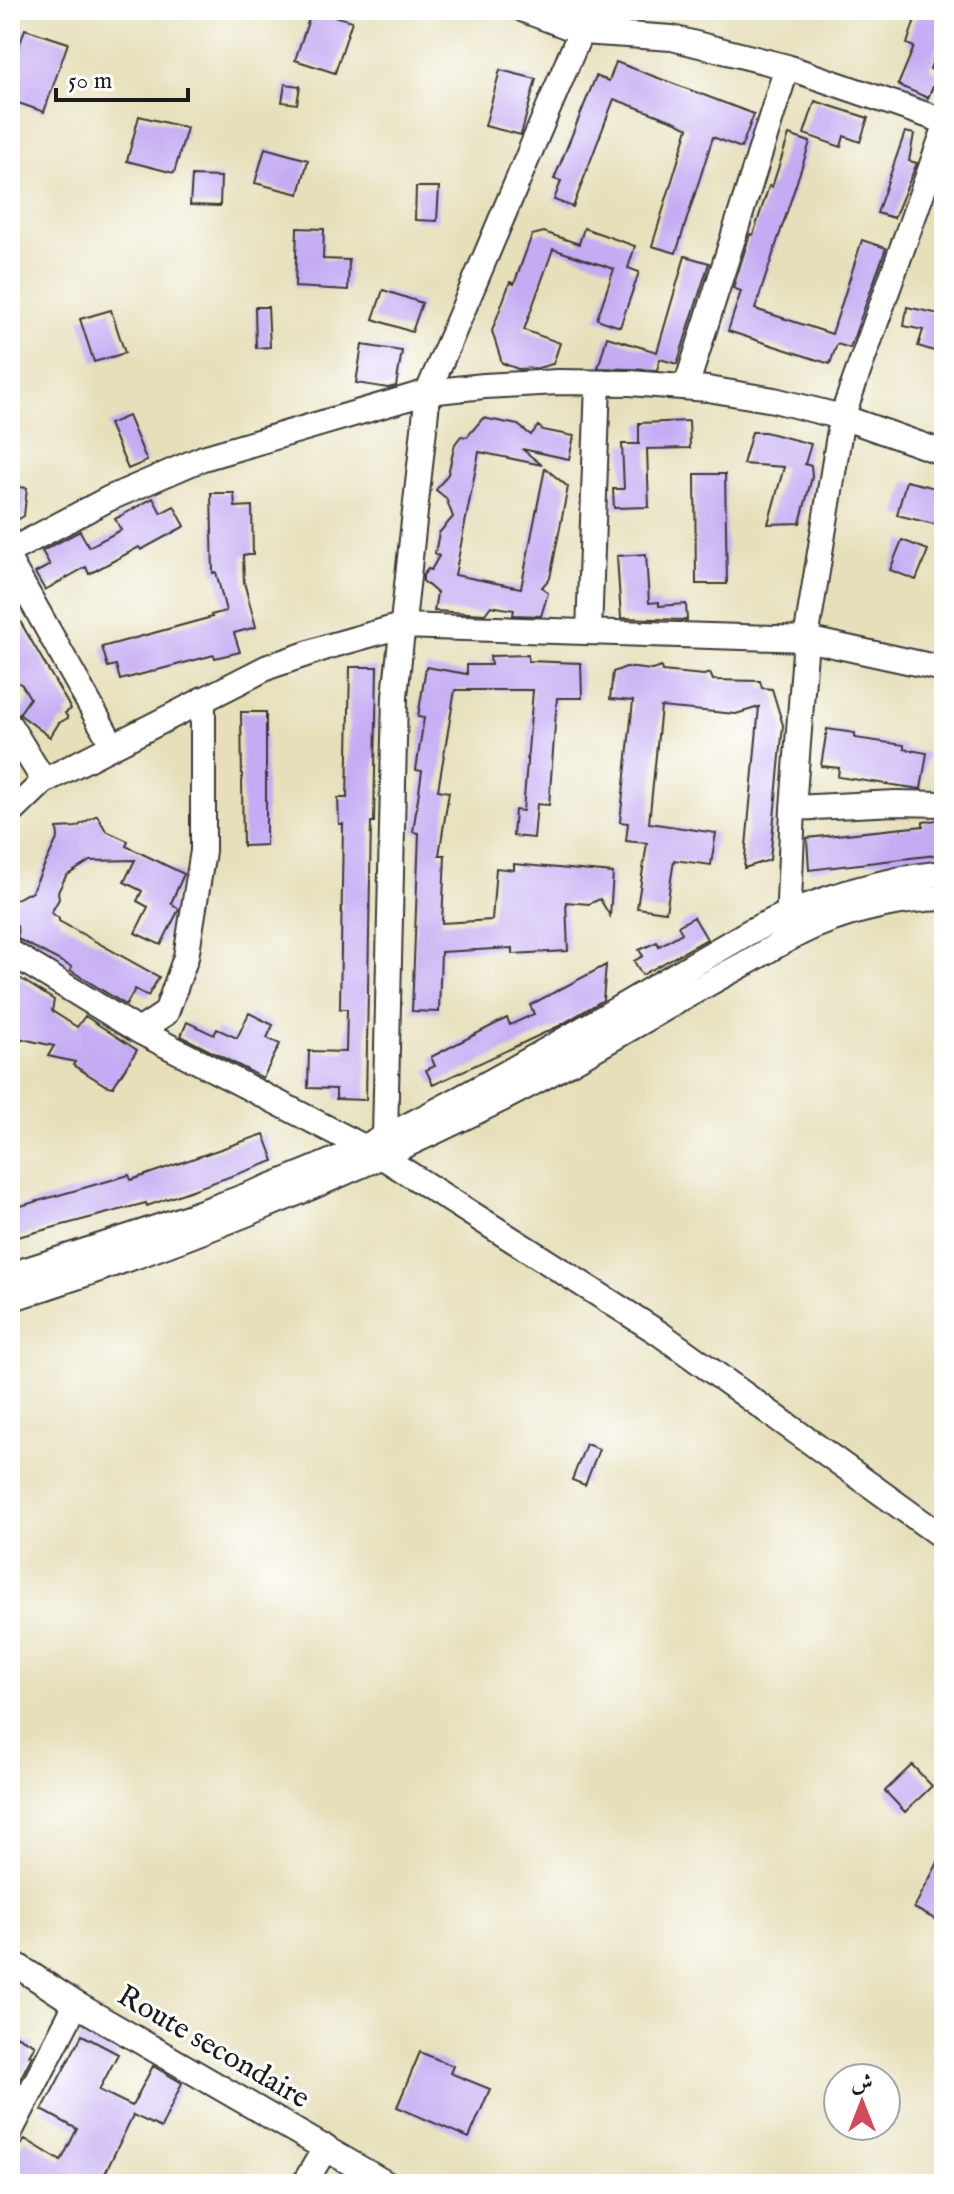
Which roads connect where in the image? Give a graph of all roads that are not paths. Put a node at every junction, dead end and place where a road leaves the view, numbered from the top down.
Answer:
1 (524, 10) edge
2 (586, 21) edge
3 (787, 67) junction
4 (944, 121) edge
5 (944, 131) edge
6 (598, 383) junction
7 (686, 387) junction
8 (428, 392) junction
9 (842, 417) junction
10 (944, 453) edge
11 (10, 551) edge
12 (10, 562) edge
13 (401, 626) junction
14 (589, 632) junction
15 (806, 639) junction
16 (944, 669) edge
17 (203, 699) junction
18 (10, 726) edge
19 (113, 746) junction
20 (44, 781) junction
21 (944, 804) edge
22 (793, 808) junction
23 (10, 814) edge
24 (944, 873) edge
25 (944, 898) edge
26 (787, 913) junction
27 (789, 940) junction
28 (10, 952) edge
29 (139, 1031) junction
30 (376, 1147) junction
31 (10, 1275) edge
32 (10, 1299) edge
33 (944, 1538) edge
34 (10, 1961) edge
35 (76, 2004) junction
36 (10, 2132) edge
37 (326, 2147) junction
38 (304, 2184) edge
39 (387, 2184) edge

1 - 2 street
2 - 3 street
2 - 8 street
3 - 4 street
3 - 7 street
5 - 9 street
6 - 7 street
6 - 8 street
6 - 14 street
7 - 9 street
8 - 11 street
8 - 13 street
9 - 10 street
9 - 15 street
12 - 19 street
13 - 14 street
13 - 17 street
13 - 30 street
14 - 15 street
15 - 16 street
15 - 22 street
17 - 19 street
17 - 29 street
18 - 20 street
19 - 20 street
20 - 23 street
21 - 22 street
22 - 26 street
24 - 26 street
25 - 27 street
26 - 27 street
26 - 30 street
27 - 30 street
28 - 29 street
29 - 30 street
30 - 31 street
30 - 32 street
30 - 33 street
34 - 35 street, Route secondaire
35 - 36 street
35 - 37 street, Route secondaire
37 - 38 street
37 - 39 street, Route secondaire

